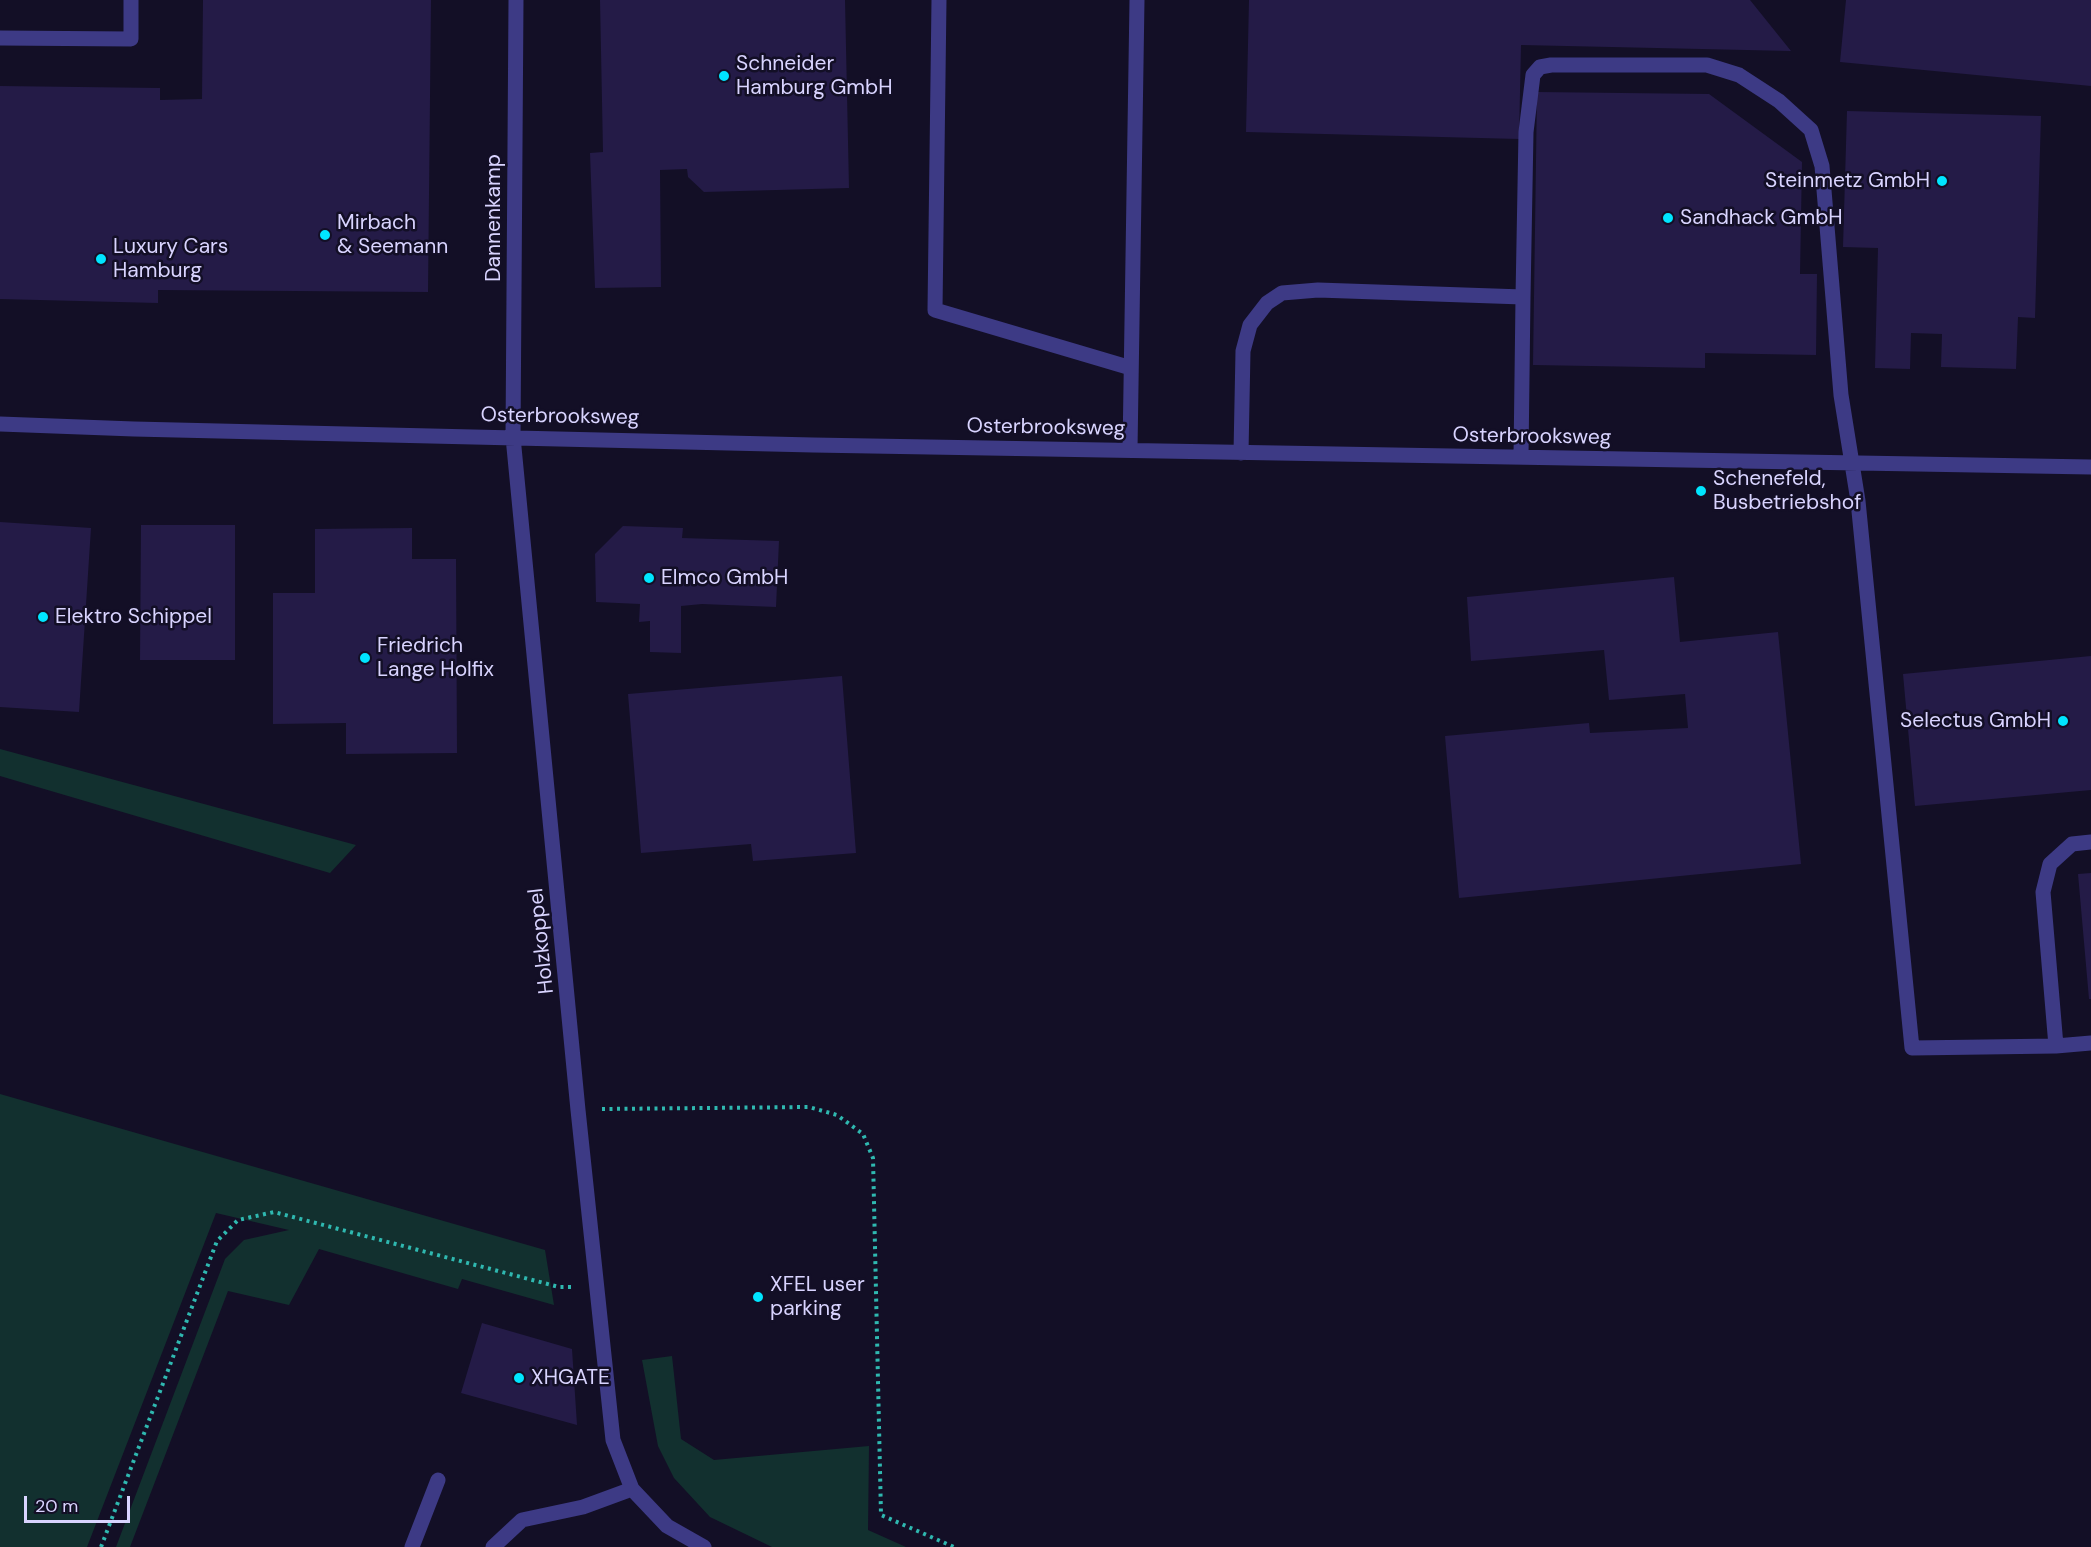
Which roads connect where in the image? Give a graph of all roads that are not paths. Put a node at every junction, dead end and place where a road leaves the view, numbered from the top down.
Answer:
1 (131, 0) edge
2 (516, 0) edge
3 (939, 0) edge
4 (1137, 0) edge
5 (0, 38) edge
6 (1523, 297) junction
7 (1131, 368) junction
8 (0, 424) edge
9 (513, 437) junction
10 (1130, 450) junction
11 (1241, 453) junction
12 (1521, 457) junction
13 (1853, 463) junction
14 (2091, 467) edge
15 (2091, 842) edge
16 (2091, 1043) edge
17 (2056, 1046) junction
18 (438, 1480) dead end
19 (632, 1489) junction
20 (412, 1547) edge
21 (493, 1547) edge
22 (704, 1547) edge

1 - 5 street
2 - 9 street, Dannenkamp
3 - 7 street
4 - 7 street
6 - 11 street
6 - 12 street
6 - 13 street
7 - 10 street
8 - 9 street, Osterbrooksweg
9 - 10 street, Osterbrooksweg
9 - 19 street, Holzkoppel
10 - 11 street, Osterbrooksweg
11 - 12 street, Osterbrooksweg
12 - 13 street, Osterbrooksweg
13 - 14 street, Osterbrooksweg
13 - 17 street
15 - 17 street
16 - 17 street
18 - 20 street
19 - 21 street
19 - 22 street

